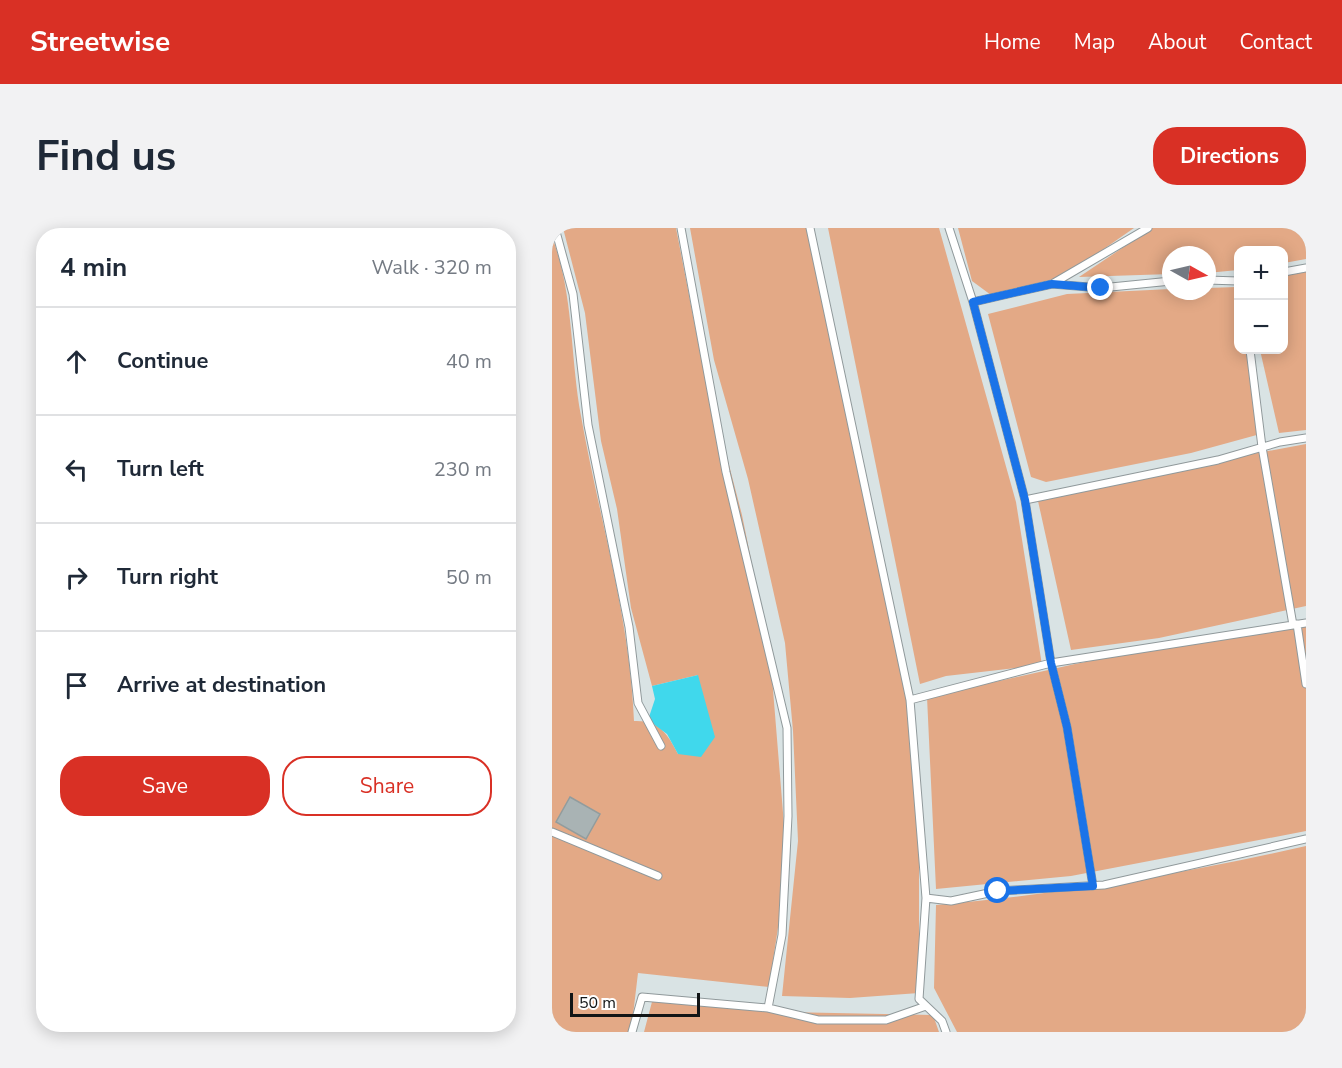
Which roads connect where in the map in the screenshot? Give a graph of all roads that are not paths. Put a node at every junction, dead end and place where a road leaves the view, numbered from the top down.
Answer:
1 (555, 228) edge
2 (681, 228) edge
3 (810, 228) edge
4 (950, 228) edge
5 (1148, 228) edge
6 (1306, 268) edge
7 (1288, 271) edge
8 (1216, 280) edge
9 (1234, 281) edge
10 (1162, 282) edge
11 (1052, 284) junction
12 (973, 302) junction
13 (1250, 354) edge
14 (1306, 438) edge
15 (1262, 447) junction
16 (1025, 500) junction
17 (1306, 623) edge
18 (1295, 625) junction
19 (1051, 663) junction
20 (1306, 684) edge
21 (910, 700) junction
22 (661, 746) dead end
23 (552, 832) edge
24 (1306, 839) edge
25 (658, 876) dead end
26 (1093, 886) junction
27 (926, 898) junction
28 (926, 1006) junction
29 (768, 1008) junction
30 (632, 1032) edge
31 (946, 1032) edge

1 - 22 lane
2 - 29 lane
3 - 21 lane
4 - 12 lane
5 - 11 lane
6 - 7 lane
8 - 9 lane
10 - 11 lane
11 - 12 lane
12 - 16 lane
13 - 15 lane
14 - 15 lane
15 - 16 lane
15 - 18 lane
16 - 19 lane
17 - 18 lane
18 - 19 lane
18 - 20 lane
19 - 21 lane
19 - 26 lane
21 - 27 lane
23 - 25 lane
24 - 26 lane
26 - 27 lane
27 - 28 lane
28 - 29 lane
28 - 31 lane
29 - 30 lane

